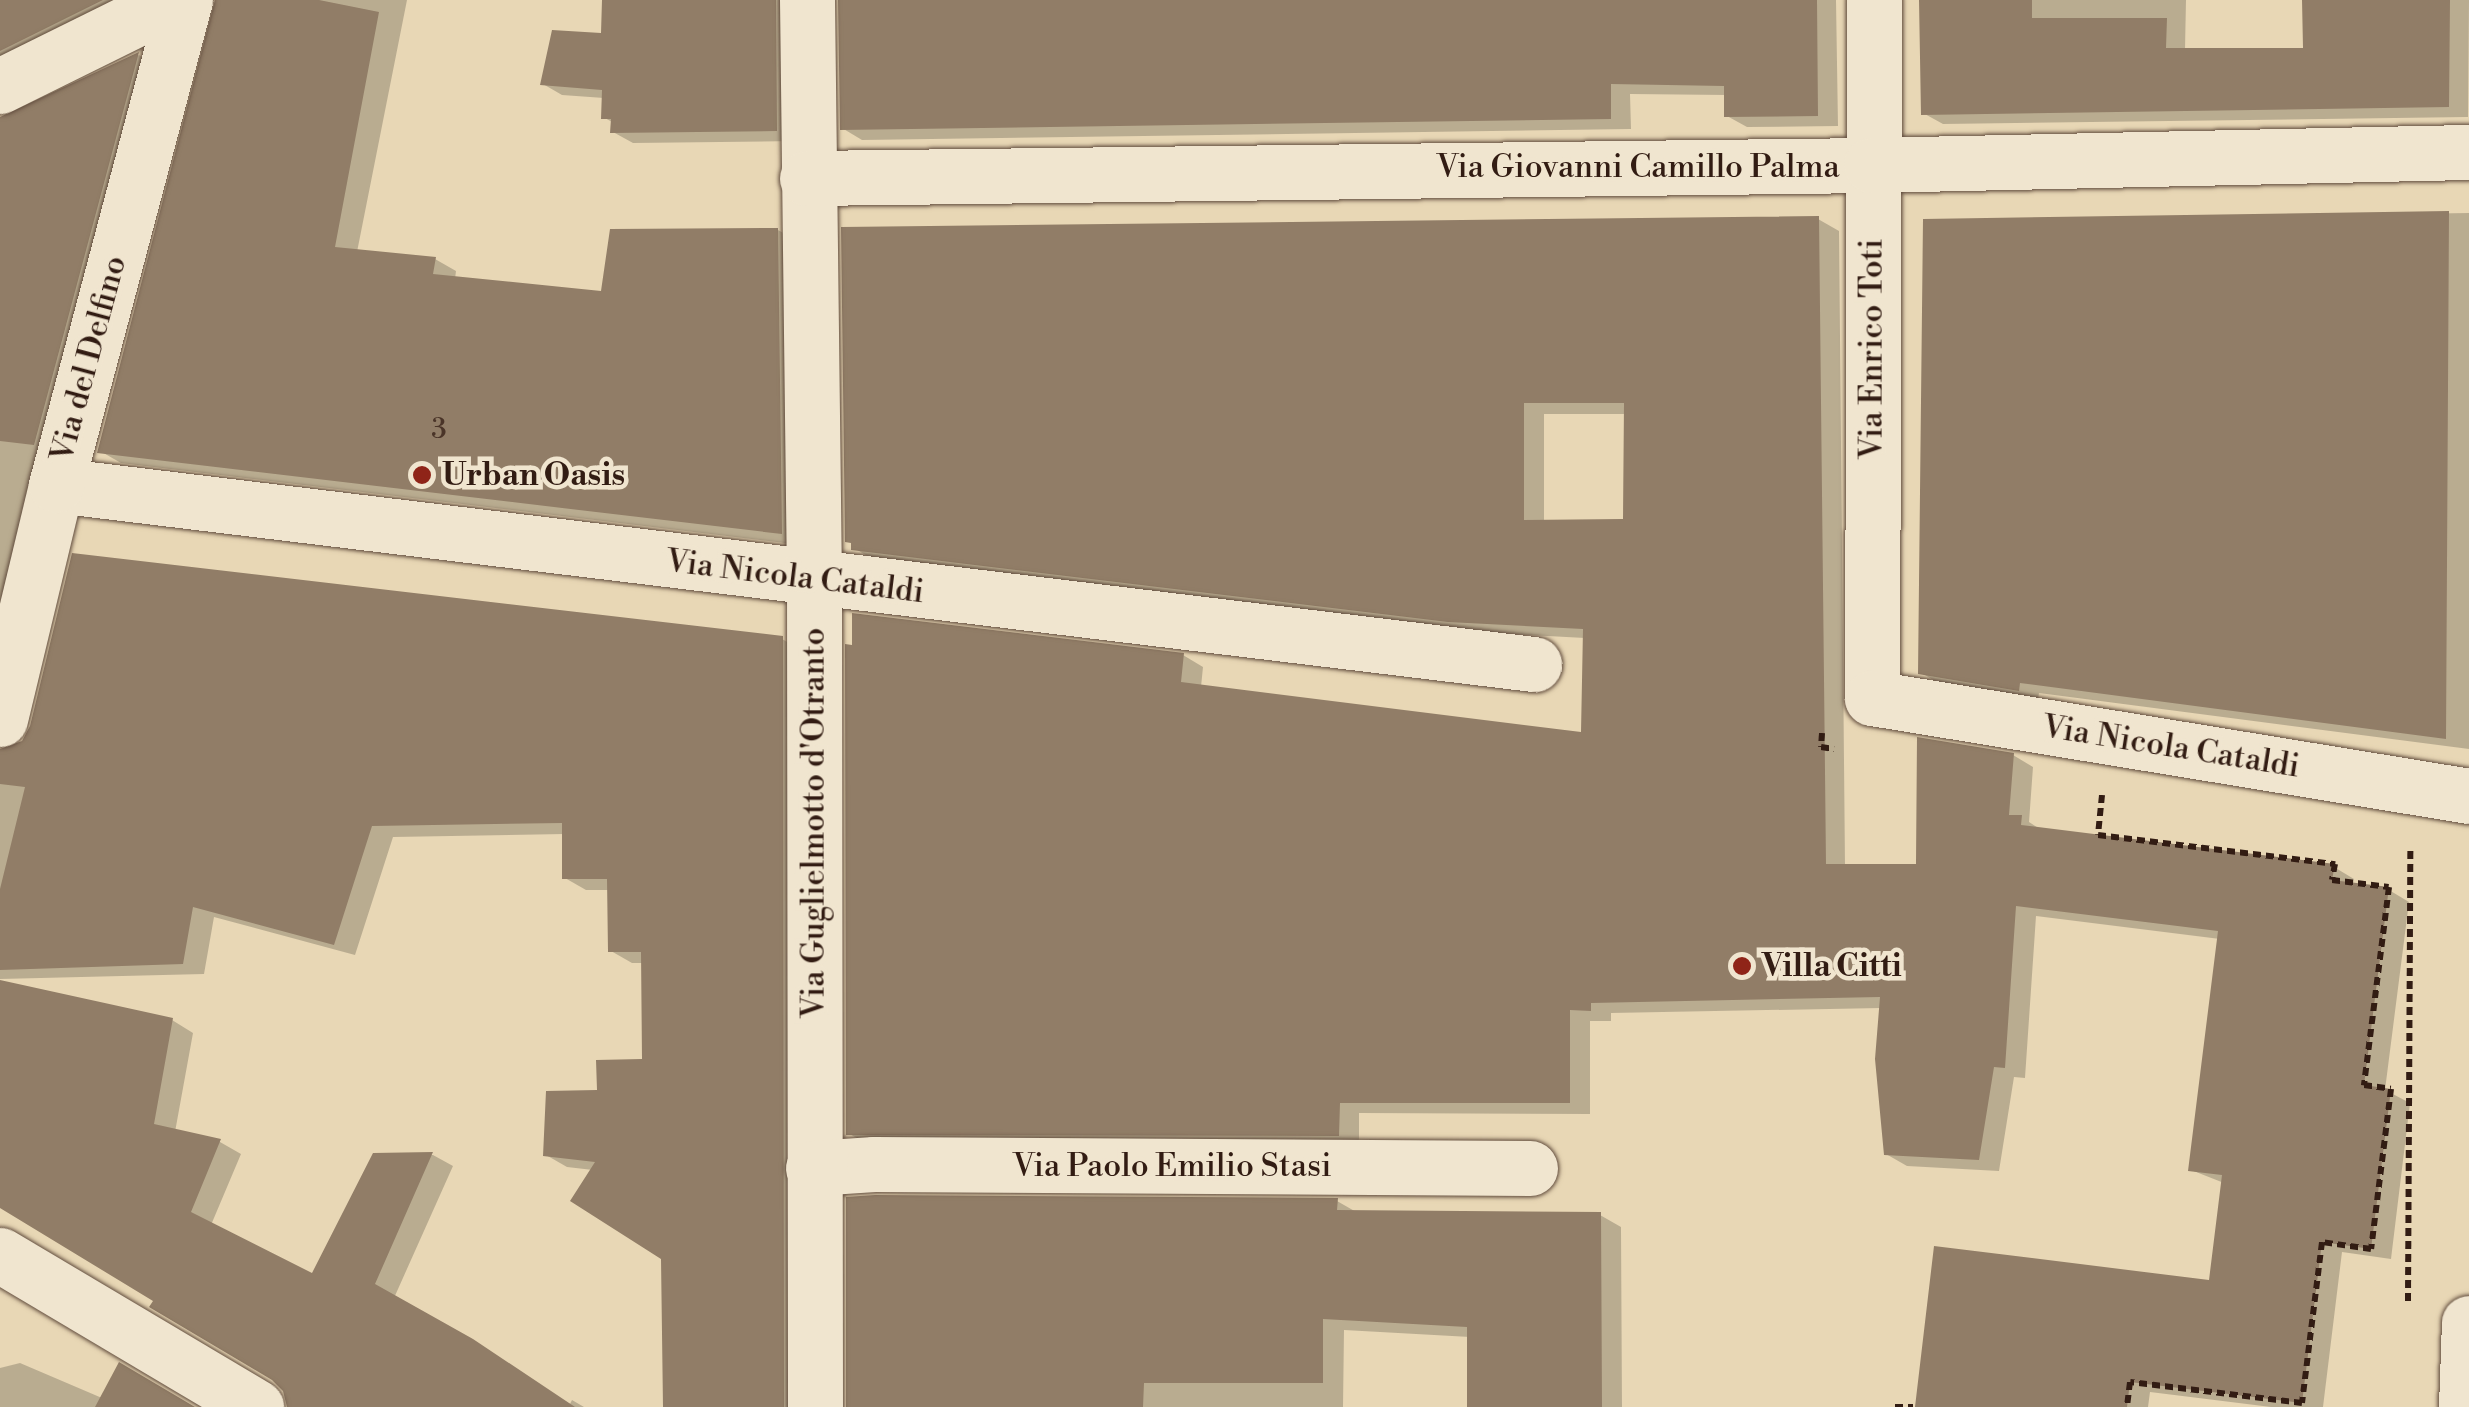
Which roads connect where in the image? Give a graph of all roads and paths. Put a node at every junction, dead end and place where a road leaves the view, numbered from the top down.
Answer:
1 (174, 0) edge
2 (185, 0) edge
3 (807, 0) edge
4 (1874, 0) edge
5 (0, 86) edge
6 (2469, 152) edge
7 (1871, 165) junction
8 (807, 178) junction
9 (56, 485) junction
10 (814, 580) junction
11 (1534, 664) dead end
12 (1872, 698) joint
13 (0, 719) edge
14 (1830, 731) dead end
15 (1850, 751) dead end
16 (2087, 787) dead end
17 (2469, 796) edge
18 (2410, 845) dead end
19 (814, 1168) junction
20 (1530, 1168) dead end
21 (0, 1255) edge
22 (2408, 1310) dead end
23 (2469, 1322) edge
24 (256, 1407) edge
25 (815, 1407) edge
26 (1895, 1407) edge
27 (1913, 1407) edge
28 (2127, 1407) edge
29 (2466, 1407) edge

1 - 5 street
2 - 9 street, Via del Delfino
3 - 8 street, Via Guglielmotto d'Otranto
4 - 7 street, Via Enrico Toti
6 - 7 street, Via Giovanni Camillo Palma
7 - 8 street, Via Giovanni Camillo Palma
7 - 12 street, Via Enrico Toti
8 - 10 street, Via Guglielmotto d'Otranto
9 - 10 street, Via Nicola Cataldi
9 - 13 street, Via del Delfino
10 - 11 street, Via Nicola Cataldi
10 - 19 street, Via Guglielmotto d'Otranto
12 - 17 street, Via Nicola Cataldi
14 - 15 path
16 - 28 path
18 - 22 path
19 - 20 street, Via Paolo Emilio Stasi
19 - 25 street, Via Guglielmotto d'Otranto
21 - 24 street
23 - 29 street
26 - 27 path

